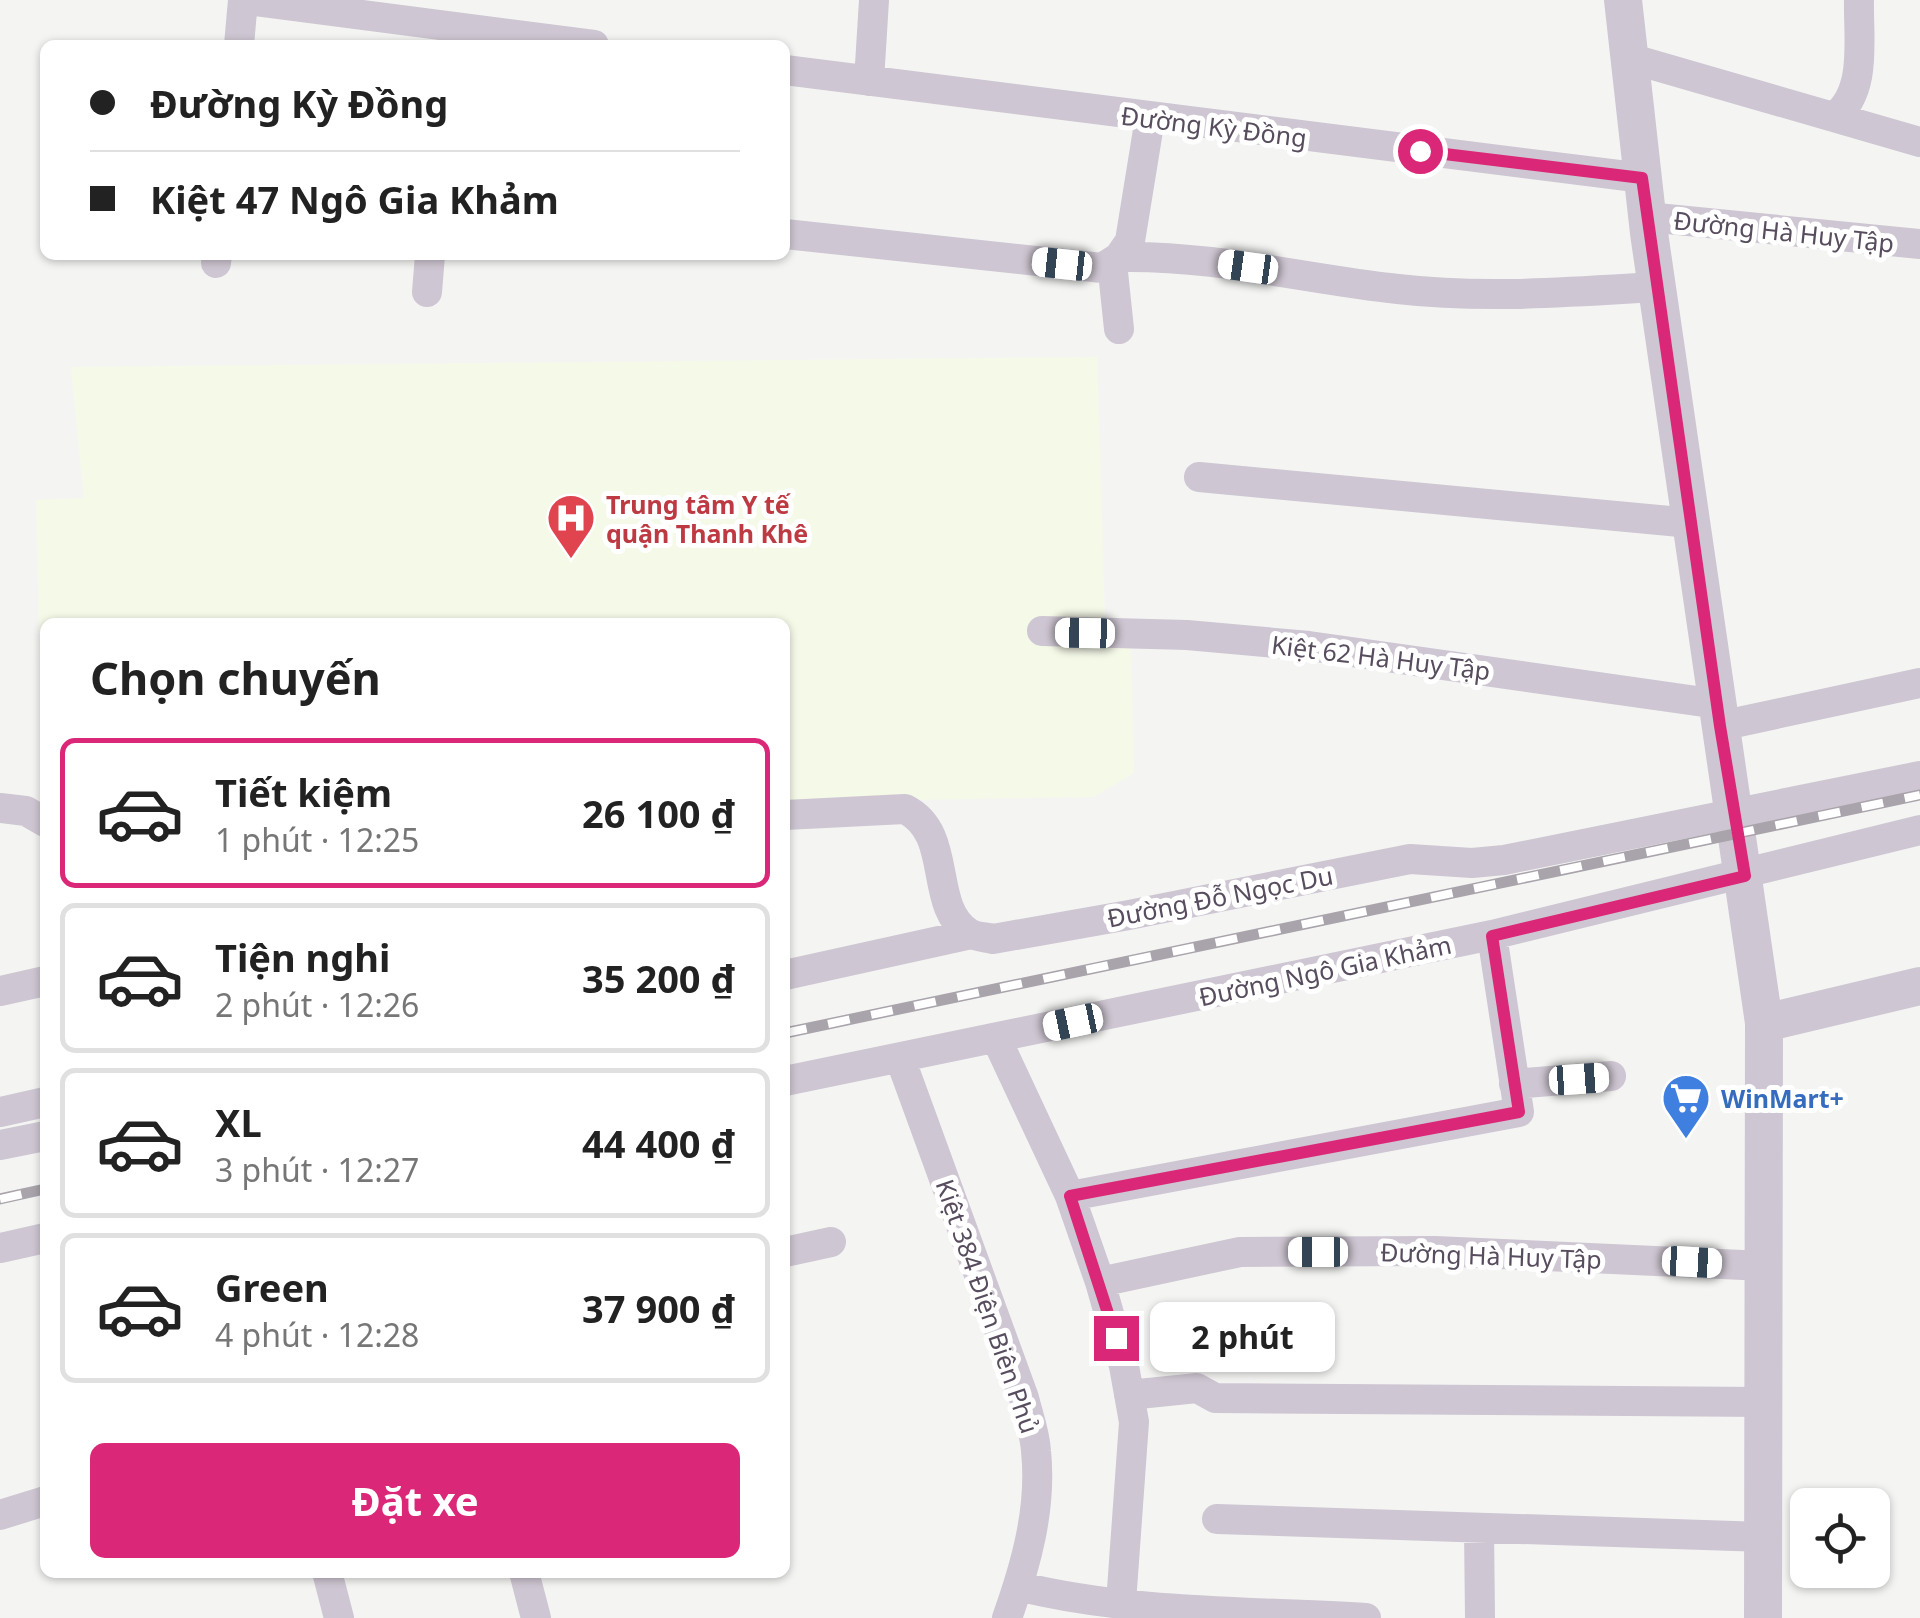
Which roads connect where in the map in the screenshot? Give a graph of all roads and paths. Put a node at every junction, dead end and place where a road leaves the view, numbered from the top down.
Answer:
1 (245, 0) edge
2 (874, 0) edge
3 (1623, 0) edge
4 (1859, 0) edge
5 (240, 40) edge
6 (555, 40) edge
7 (1629, 58) junction
8 (790, 71) edge
9 (869, 81) junction
10 (1834, 117) junction
11 (1150, 118) junction
12 (1920, 142) edge
13 (1642, 178) junction
14 (1648, 218) junction
15 (790, 235) edge
16 (1920, 244) edge
17 (430, 260) edge
18 (1114, 260) junction
19 (1657, 288) junction
20 (427, 292) dead end
21 (1119, 329) dead end
22 (1199, 477) dead end
23 (1691, 523) junction
24 (1042, 632) dead end
25 (1920, 683) edge
26 (1718, 715) junction
27 (1920, 776) edge
28 (0, 808) edge
29 (790, 815) edge
30 (1735, 816) junction
31 (40, 819) edge
32 (1920, 830) edge
33 (1745, 876) junction
34 (971, 934) junction
35 (1492, 936) junction
36 (790, 974) edge
37 (40, 982) edge
38 (1920, 986) edge
39 (0, 991) edge
40 (1764, 1023) junction
41 (996, 1038) junction
42 (900, 1058) junction
43 (1611, 1076) dead end
44 (790, 1080) edge
45 (1514, 1084) junction
46 (40, 1103) edge
47 (0, 1112) edge
48 (40, 1137) edge
49 (0, 1146) edge
50 (1070, 1196) junction
51 (40, 1239) edge
52 (831, 1242) dead end
53 (0, 1248) edge
54 (790, 1251) edge
55 (1765, 1266) junction
56 (1100, 1282) junction
57 (1129, 1395) junction
58 (1764, 1402) junction
59 (40, 1502) edge
60 (0, 1515) edge
61 (1217, 1520) dead end
62 (1479, 1530) junction
63 (1764, 1536) junction
64 (329, 1578) edge
65 (526, 1578) edge
66 (1018, 1586) junction
67 (1121, 1603) junction
68 (339, 1618) edge
69 (536, 1618) edge
70 (1007, 1618) edge
71 (1366, 1618) edge
72 (1480, 1618) edge
73 (1763, 1618) edge

1 - 5 street
1 - 6 street
2 - 9 street
3 - 7 street, Đường Hà Huy Tập
4 - 10 street
7 - 10 street
7 - 13 street, Đường Hà Huy Tập
8 - 9 street, Đường Kỳ Đồng
9 - 11 street, Đường Kỳ Đồng
10 - 12 street
11 - 13 street, Đường Kỳ Đồng
11 - 18 street
13 - 14 street, Đường Hà Huy Tập
14 - 16 street, Đường Hà Huy Tập
14 - 19 street, Đường Hà Huy Tập
15 - 18 street
17 - 20 street
18 - 19 street
18 - 21 street
19 - 23 street, Đường Hà Huy Tập
22 - 23 street
23 - 26 street, Đường Hà Huy Tập
24 - 26 street, Kiệt 62 Hà Huy Tập
25 - 26 street
26 - 30 street, Đường Hà Huy Tập
27 - 30 street, Đường Đỗ Ngọc Du
28 - 31 street
29 - 34 street
30 - 33 street, Đường Hà Huy Tập
30 - 34 street, Đường Đỗ Ngọc Du
32 - 33 street, Đường Ngô Gia Khảm
33 - 35 street, Đường Ngô Gia Khảm
33 - 40 street, Đường Hà Huy Tập
34 - 36 street, Đường Đỗ Ngọc Du
35 - 41 street, Đường Ngô Gia Khảm
35 - 45 street
37 - 39 street
38 - 40 street
40 - 55 street, Đường Hà Huy Tập
41 - 42 street, Đường Ngô Gia Khảm
41 - 50 street
42 - 44 street, Đường Ngô Gia Khảm
42 - 66 street, Kiệt 384 Điện Biên Phủ
43 - 45 street
45 - 50 street
46 - 47 street
48 - 49 street
50 - 56 street
51 - 53 street
52 - 54 street
55 - 56 street, Đường Hà Huy Tập
55 - 58 street, Đường Hà Huy Tập
56 - 57 street
57 - 58 street
57 - 67 street
58 - 63 street, Đường Hà Huy Tập
59 - 60 street
61 - 62 street
62 - 63 street
62 - 72 street
63 - 73 street, Đường Hà Huy Tập
64 - 68 street
65 - 69 street
66 - 67 street
66 - 70 street, Kiệt 384 Điện Biên Phủ
67 - 71 street

